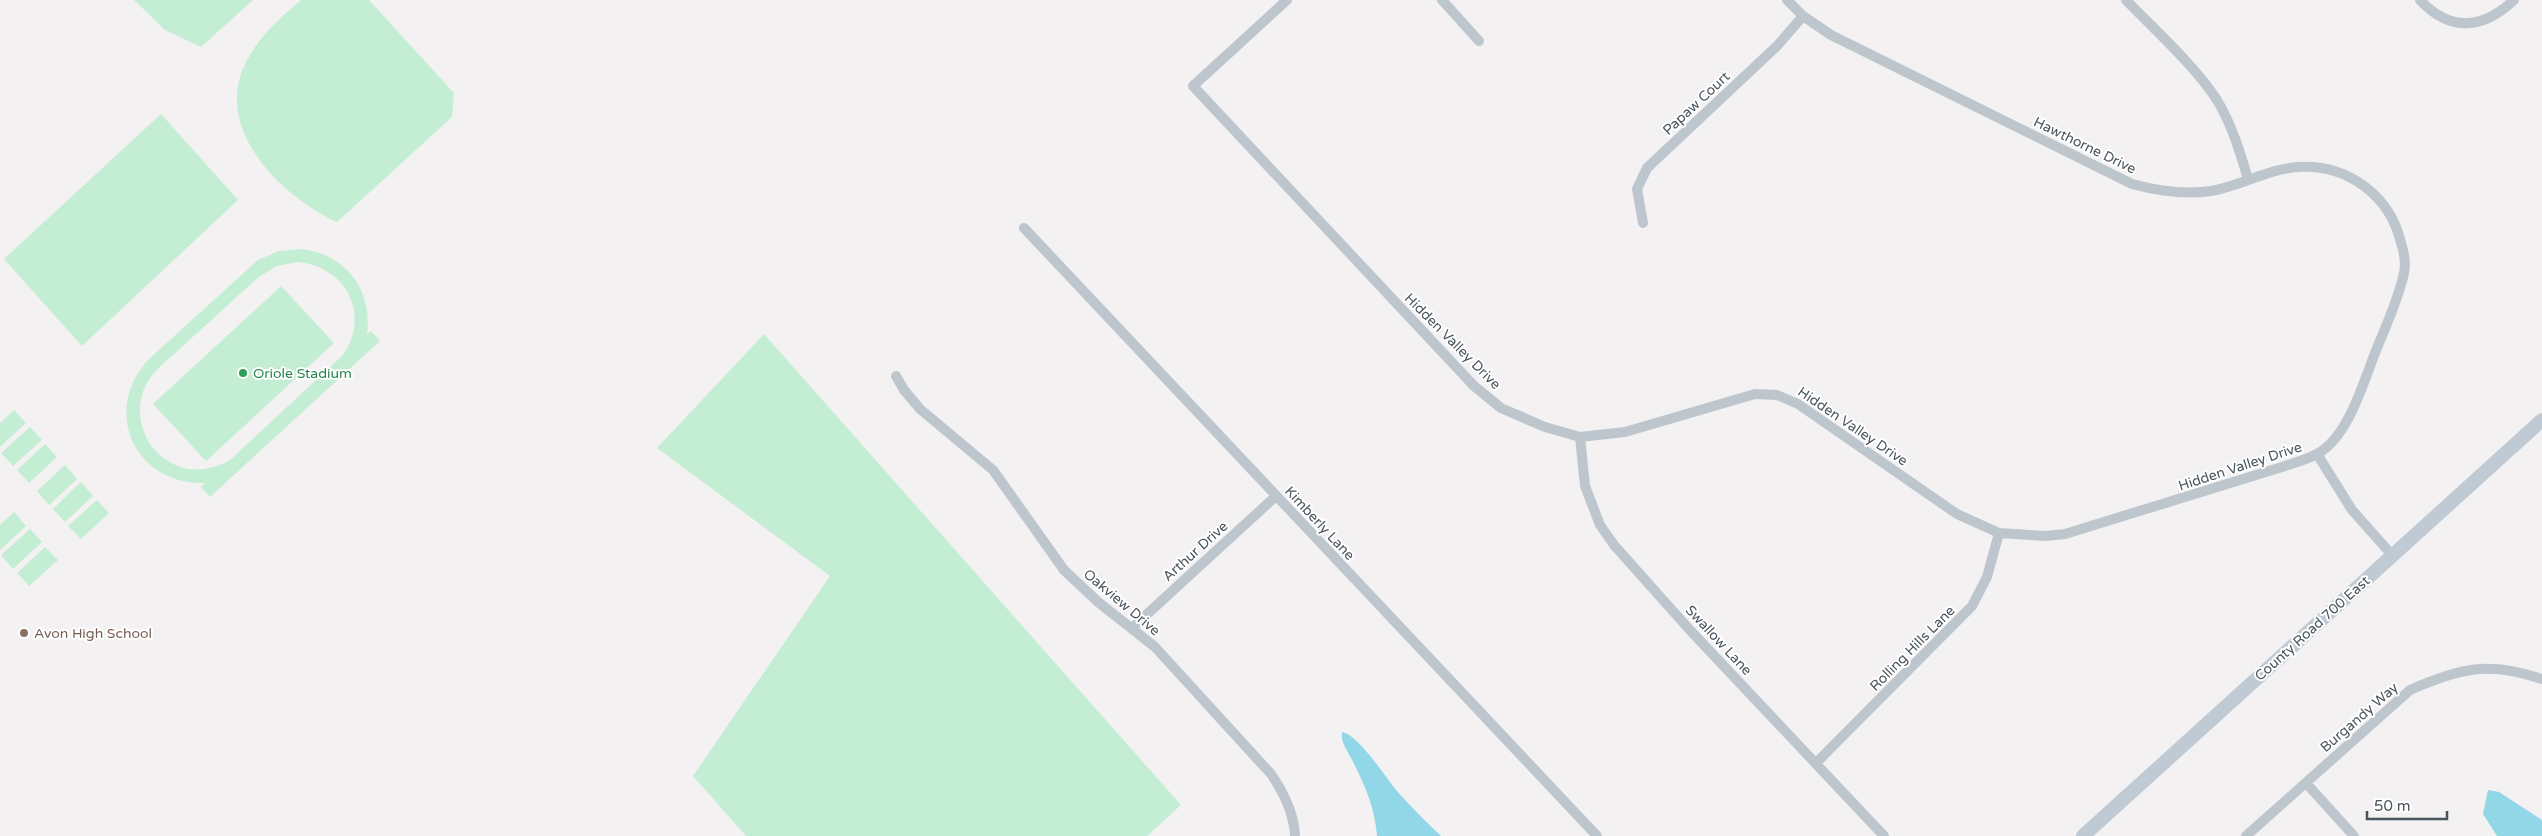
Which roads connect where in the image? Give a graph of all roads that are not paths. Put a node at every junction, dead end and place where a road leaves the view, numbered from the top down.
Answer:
1 (1287, 0) edge
2 (1442, 0) edge
3 (1787, 0) edge
4 (2126, 0) edge
5 (2420, 0) edge
6 (2514, 0) edge
7 (1803, 16) junction
8 (1479, 41) dead end
9 (2248, 179) junction
10 (1643, 223) dead end
11 (1024, 228) dead end
12 (896, 376) dead end
13 (2542, 420) edge
14 (1580, 437) junction
15 (2317, 454) junction
16 (1276, 496) junction
17 (1999, 533) junction
18 (2392, 555) junction
19 (1133, 627) junction
20 (2542, 679) edge
21 (1816, 763) junction
22 (2306, 782) junction
23 (1295, 836) edge
24 (1597, 836) edge
25 (1884, 836) edge
26 (2083, 836) edge
27 (2246, 836) edge
28 (2354, 836) edge

1 - 14 street, Hidden Valley Drive
2 - 8 street
3 - 7 street, Hawthorne Drive
4 - 9 street
5 - 6 street
7 - 9 street, Hawthorne Drive
7 - 10 street, Papaw Court
9 - 15 street, Hawthorne Drive
11 - 16 street, Kimberly Lane
12 - 19 street, Oakview Drive
13 - 18 main road, County Road 700 East
14 - 17 street, Hidden Valley Drive
14 - 21 street, Swallow Lane
15 - 17 street, Hidden Valley Drive
15 - 18 street, Hidden Valley Drive
16 - 19 street, Arthur Drive
16 - 24 street, Kimberly Lane
17 - 21 street, Rolling Hills Lane
18 - 26 main road, County Road 700 East
19 - 23 street, Oakview Drive
20 - 22 street, Burgandy Way
21 - 25 street, Swallow Lane
22 - 27 street, Burgandy Way
22 - 28 street

